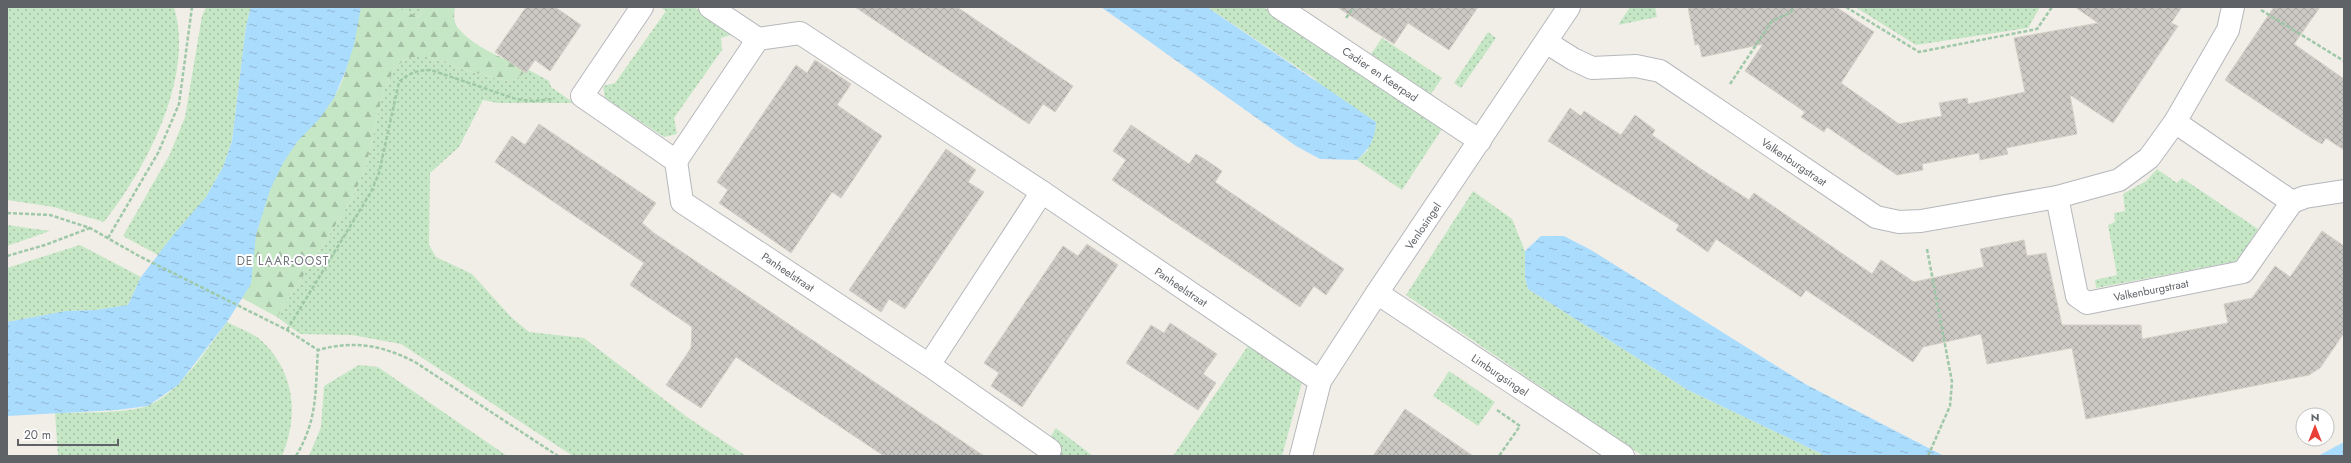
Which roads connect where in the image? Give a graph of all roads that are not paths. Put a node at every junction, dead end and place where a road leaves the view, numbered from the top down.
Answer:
1 (642, 7) edge
2 (710, 7) edge
3 (1279, 7) edge
4 (1569, 7) edge
5 (2233, 7) edge
6 (758, 39) junction
7 (1546, 42) junction
8 (2175, 122) junction
9 (1480, 141) junction
10 (676, 161) junction
11 (2344, 191) edge
12 (1042, 192) junction
13 (2057, 197) junction
14 (2292, 202) junction
15 (1377, 293) junction
16 (929, 365) junction
17 (1320, 381) junction
18 (1050, 450) dead end
19 (1302, 456) edge
20 (1623, 456) edge

1 - 10 street
2 - 6 street
3 - 9 street, Cadier en Keerpad
4 - 7 street, Venlosingel
5 - 8 street, Valkenburgstraat
6 - 10 street
6 - 12 street, Panheelstraat
7 - 9 street, Venlosingel
7 - 13 street, Valkenburgstraat
8 - 13 street, Valkenburgstraat
8 - 14 street
9 - 15 street, Venlosingel
10 - 16 street, Panheelstraat
11 - 14 street
12 - 16 street
12 - 17 street, Panheelstraat
13 - 14 street, Valkenburgstraat
15 - 17 street, Venlosingel
15 - 20 street, Limburgsingel
16 - 18 street, Panheelstraat
17 - 19 street, Venlosingel

